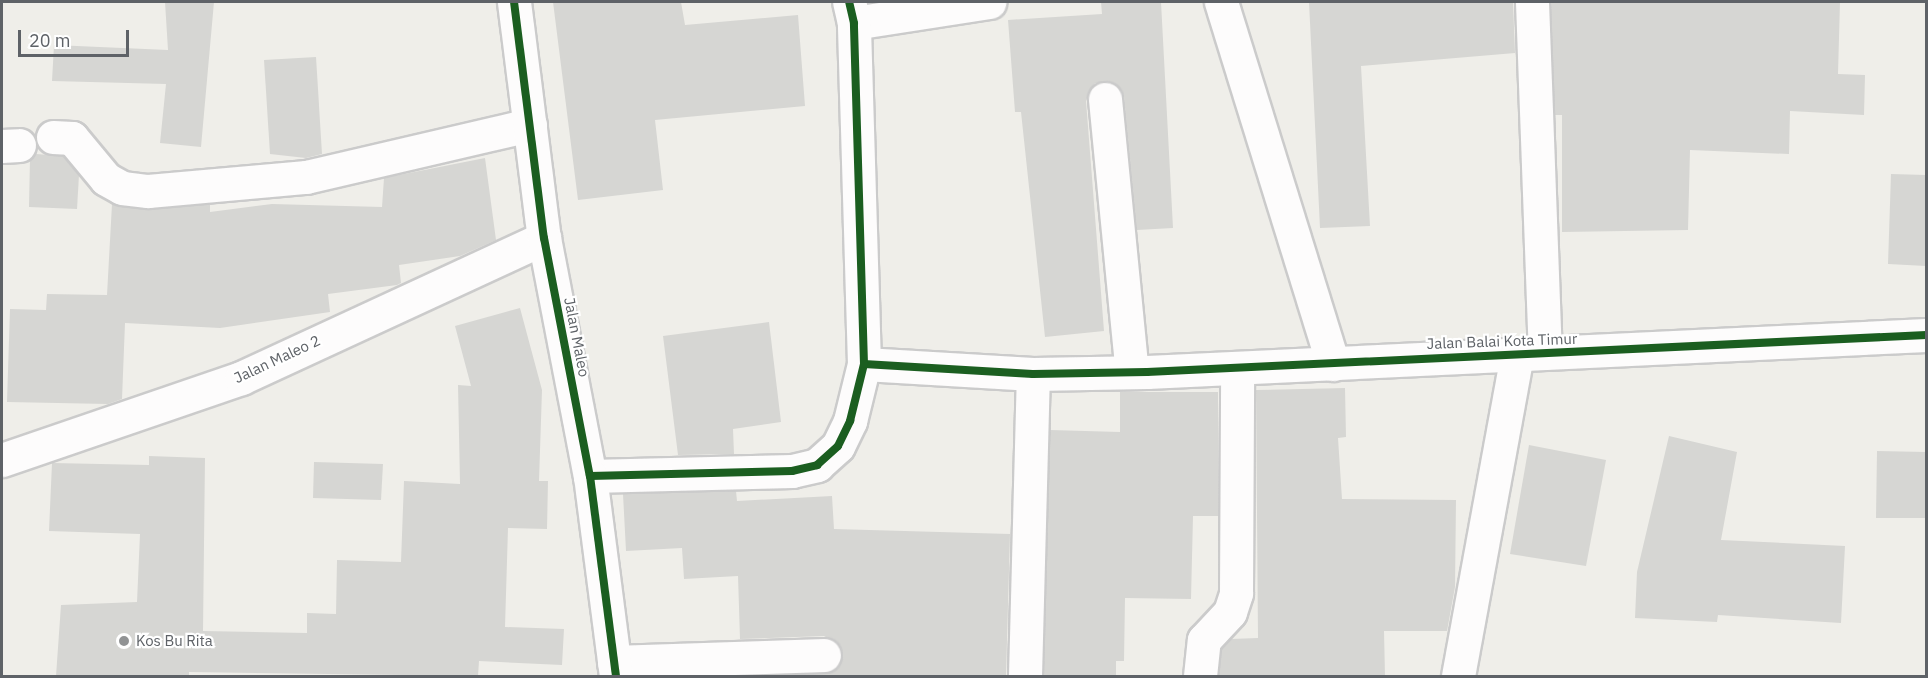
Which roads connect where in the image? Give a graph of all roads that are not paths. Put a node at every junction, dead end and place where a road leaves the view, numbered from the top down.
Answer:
1 (514, 2) edge
2 (989, 2) edge
3 (1221, 2) edge
4 (1532, 2) edge
5 (852, 12) edge
6 (1105, 99) dead end
7 (530, 125) junction
8 (53, 137) dead end
9 (544, 238) junction
10 (1926, 335) edge
11 (1531, 353) junction
12 (864, 364) junction
13 (1334, 364) junction
14 (1237, 368) junction
15 (1132, 372) junction
16 (1033, 374) junction
17 (2, 460) edge
18 (590, 476) junction
19 (824, 655) dead end
20 (615, 669) edge
21 (1025, 676) edge
22 (1200, 676) edge
23 (1458, 676) edge

1 - 7 street, Jalan Maleo
2 - 5 street
3 - 13 street
4 - 11 street
5 - 12 street
6 - 15 street
7 - 8 street
7 - 9 street, Jalan Maleo
9 - 17 street, Jalan Maleo 2
9 - 18 street, Jalan Maleo
10 - 11 street, Jalan Balai Kota Timur
11 - 13 street, Jalan Balai Kota Timur
11 - 23 street
12 - 16 street, Jalan Balai Kota Timur
12 - 18 street
13 - 14 street, Jalan Balai Kota Timur
14 - 15 street, Jalan Balai Kota Timur
14 - 22 street
15 - 16 street, Jalan Balai Kota Timur
16 - 21 street
18 - 20 street, Jalan Maleo
19 - 20 street

